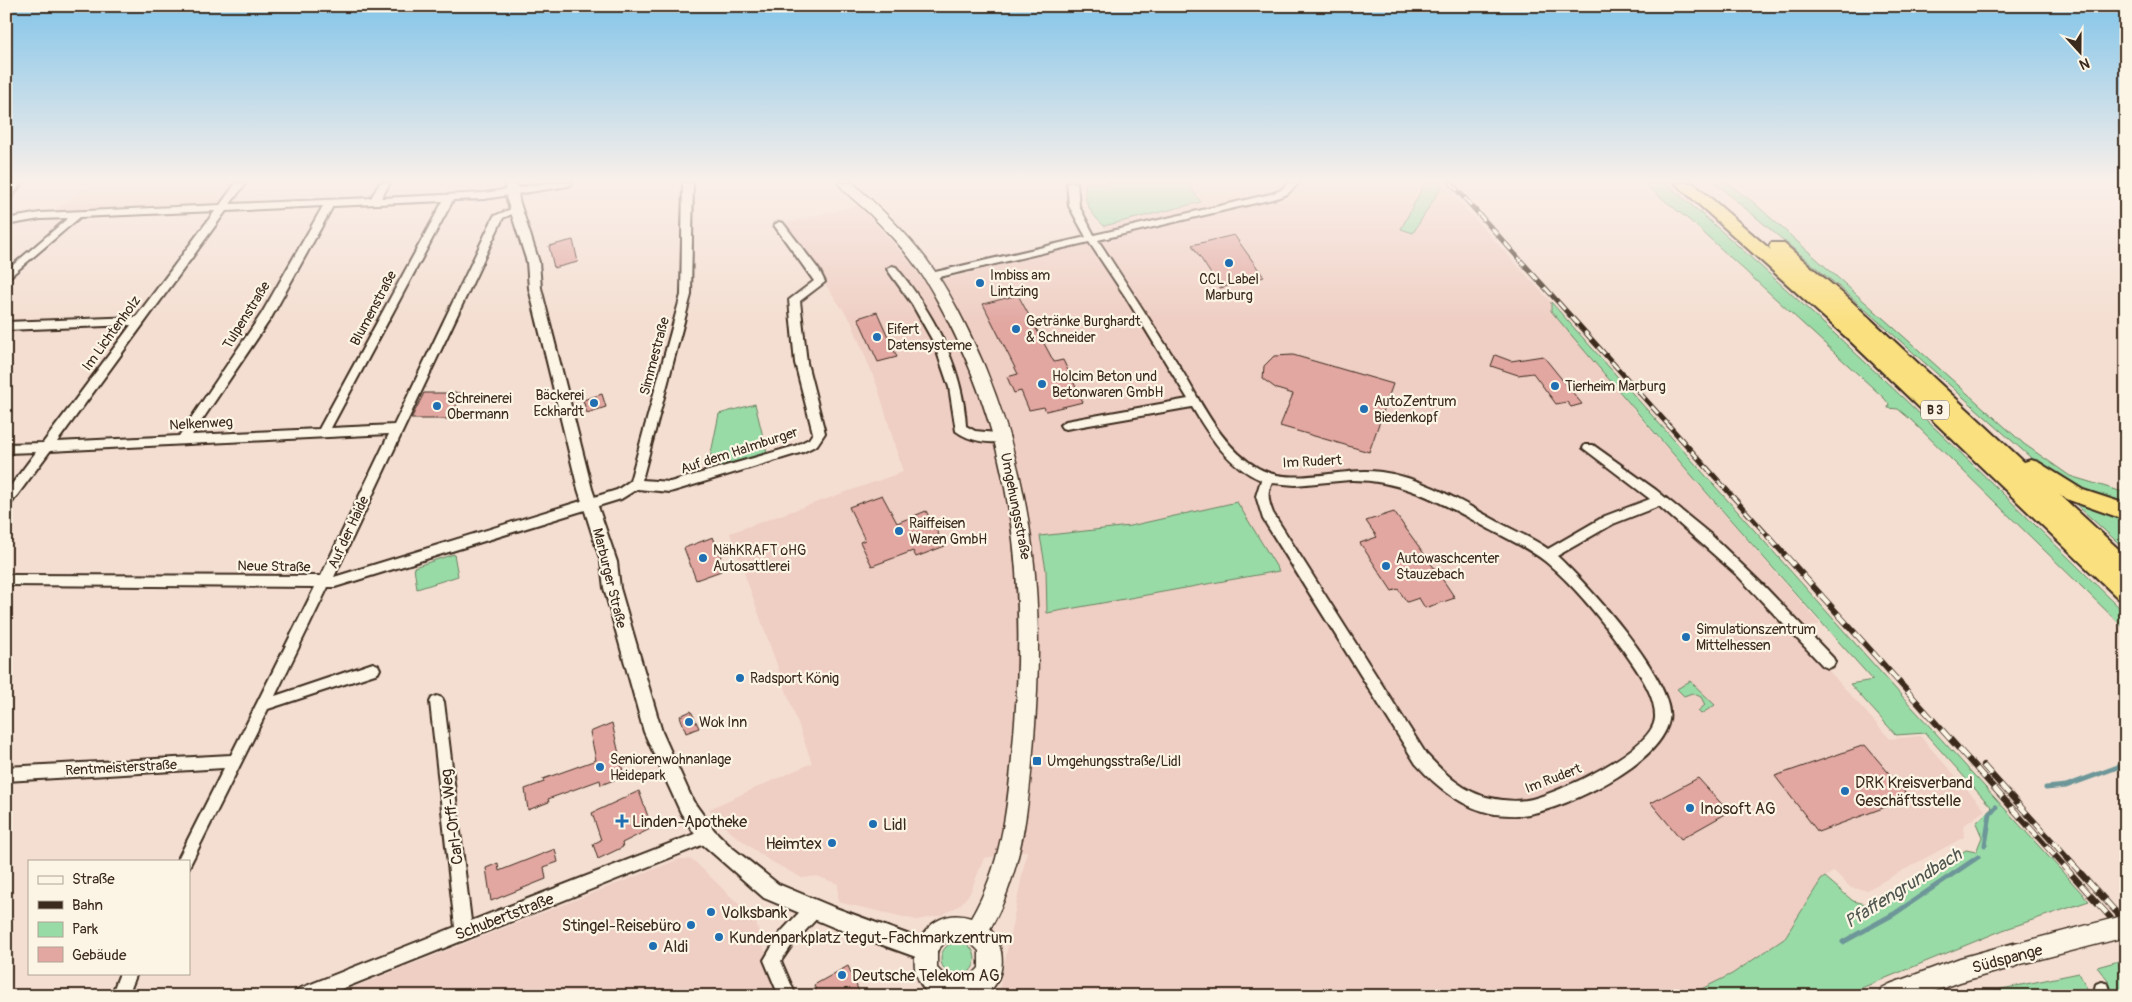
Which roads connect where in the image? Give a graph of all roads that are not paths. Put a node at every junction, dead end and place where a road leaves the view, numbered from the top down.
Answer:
1 (60, 230) edge
2 (206, 230) edge
3 (314, 230) edge
4 (431, 230) edge
5 (493, 230) edge
6 (523, 230) edge
7 (687, 230) edge
8 (783, 230) edge
9 (893, 230) edge
10 (1087, 230) edge
11 (1128, 230) edge
12 (1738, 230) edge
13 (1756, 230) edge
14 (1092, 238) junction
15 (892, 269) dead end
16 (931, 276) junction
17 (6, 278) edge
18 (139, 321) junction
19 (6, 326) edge
20 (1934, 388) junction
21 (1195, 402) junction
22 (1066, 425) dead end
23 (397, 429) junction
24 (323, 432) junction
25 (1003, 437) junction
26 (183, 439) junction
27 (46, 447) junction
28 (1589, 448) dead end
29 (6, 449) edge
30 (1269, 478) junction
31 (635, 484) junction
32 (1660, 500) junction
33 (6, 502) edge
34 (590, 504) junction
35 (2126, 512) edge
36 (1548, 556) junction
37 (2126, 569) edge
38 (6, 580) edge
39 (324, 583) junction
40 (2126, 592) edge
41 (1828, 662) dead end
42 (373, 669) dead end
43 (437, 702) dead end
44 (264, 703) junction
45 (236, 761) junction
46 (6, 774) edge
47 (707, 836) junction
48 (186, 860) edge
49 (814, 909) junction
50 (2126, 926) edge
51 (464, 931) junction
52 (976, 931) junction
53 (927, 951) junction
54 (129, 974) edge
55 (961, 995) edge
56 (119, 996) edge
57 (302, 996) edge
58 (788, 996) edge
59 (1890, 996) edge

1 - 17 street
2 - 18 street, Im Lichtenholz
3 - 26 street, Tulpenstraße
4 - 24 street, Blumenstraße
5 - 23 street, Auf der Haide
6 - 34 street, Marburger Straße
7 - 31 street, Simmestraße
8 - 31 street, Auf dem Halmburger
9 - 16 main road, Umgehungsstraße
10 - 14 street, Im Rudert
11 - 14 street
12 - 40 highway, B 3
13 - 20 highway, B 3
14 - 16 street
14 - 21 street, Im Rudert
15 - 25 street
16 - 25 main road, Umgehungsstraße
18 - 19 street
18 - 27 street, Im Lichtenholz
20 - 35 highway, B 3
20 - 37 highway, B 3
21 - 22 street
21 - 30 street, Im Rudert
23 - 24 street, Nelkenweg
23 - 39 street, Auf der Haide
24 - 26 street, Nelkenweg
25 - 52 main road, Umgehungsstraße
26 - 27 street, Nelkenweg
27 - 29 street, Nelkenweg
27 - 33 street, Im Lichtenholz
28 - 32 street
30 - 36 street, Im Rudert
30 - 36 street, Im Rudert
31 - 34 street
32 - 36 street
32 - 41 street
34 - 39 street, Neue Straße
34 - 47 street, Marburger Straße
38 - 39 street, Neue Straße
39 - 44 street, Auf der Haide
42 - 44 street
43 - 51 street, Carl-Orff-Weg
44 - 45 street, Auf der Haide
45 - 46 street, Rentmeisterstraße
45 - 48 street, Auf der Haide
47 - 49 street, Marburger Straße
47 - 51 street, Schubertstraße
49 - 53 street, Marburger Straße
49 - 58 street
50 - 59 main road, Südspange, bridge
51 - 57 street, Schubertstraße
52 - 53 main road
52 - 55 main road
53 - 55 main road
54 - 56 street

